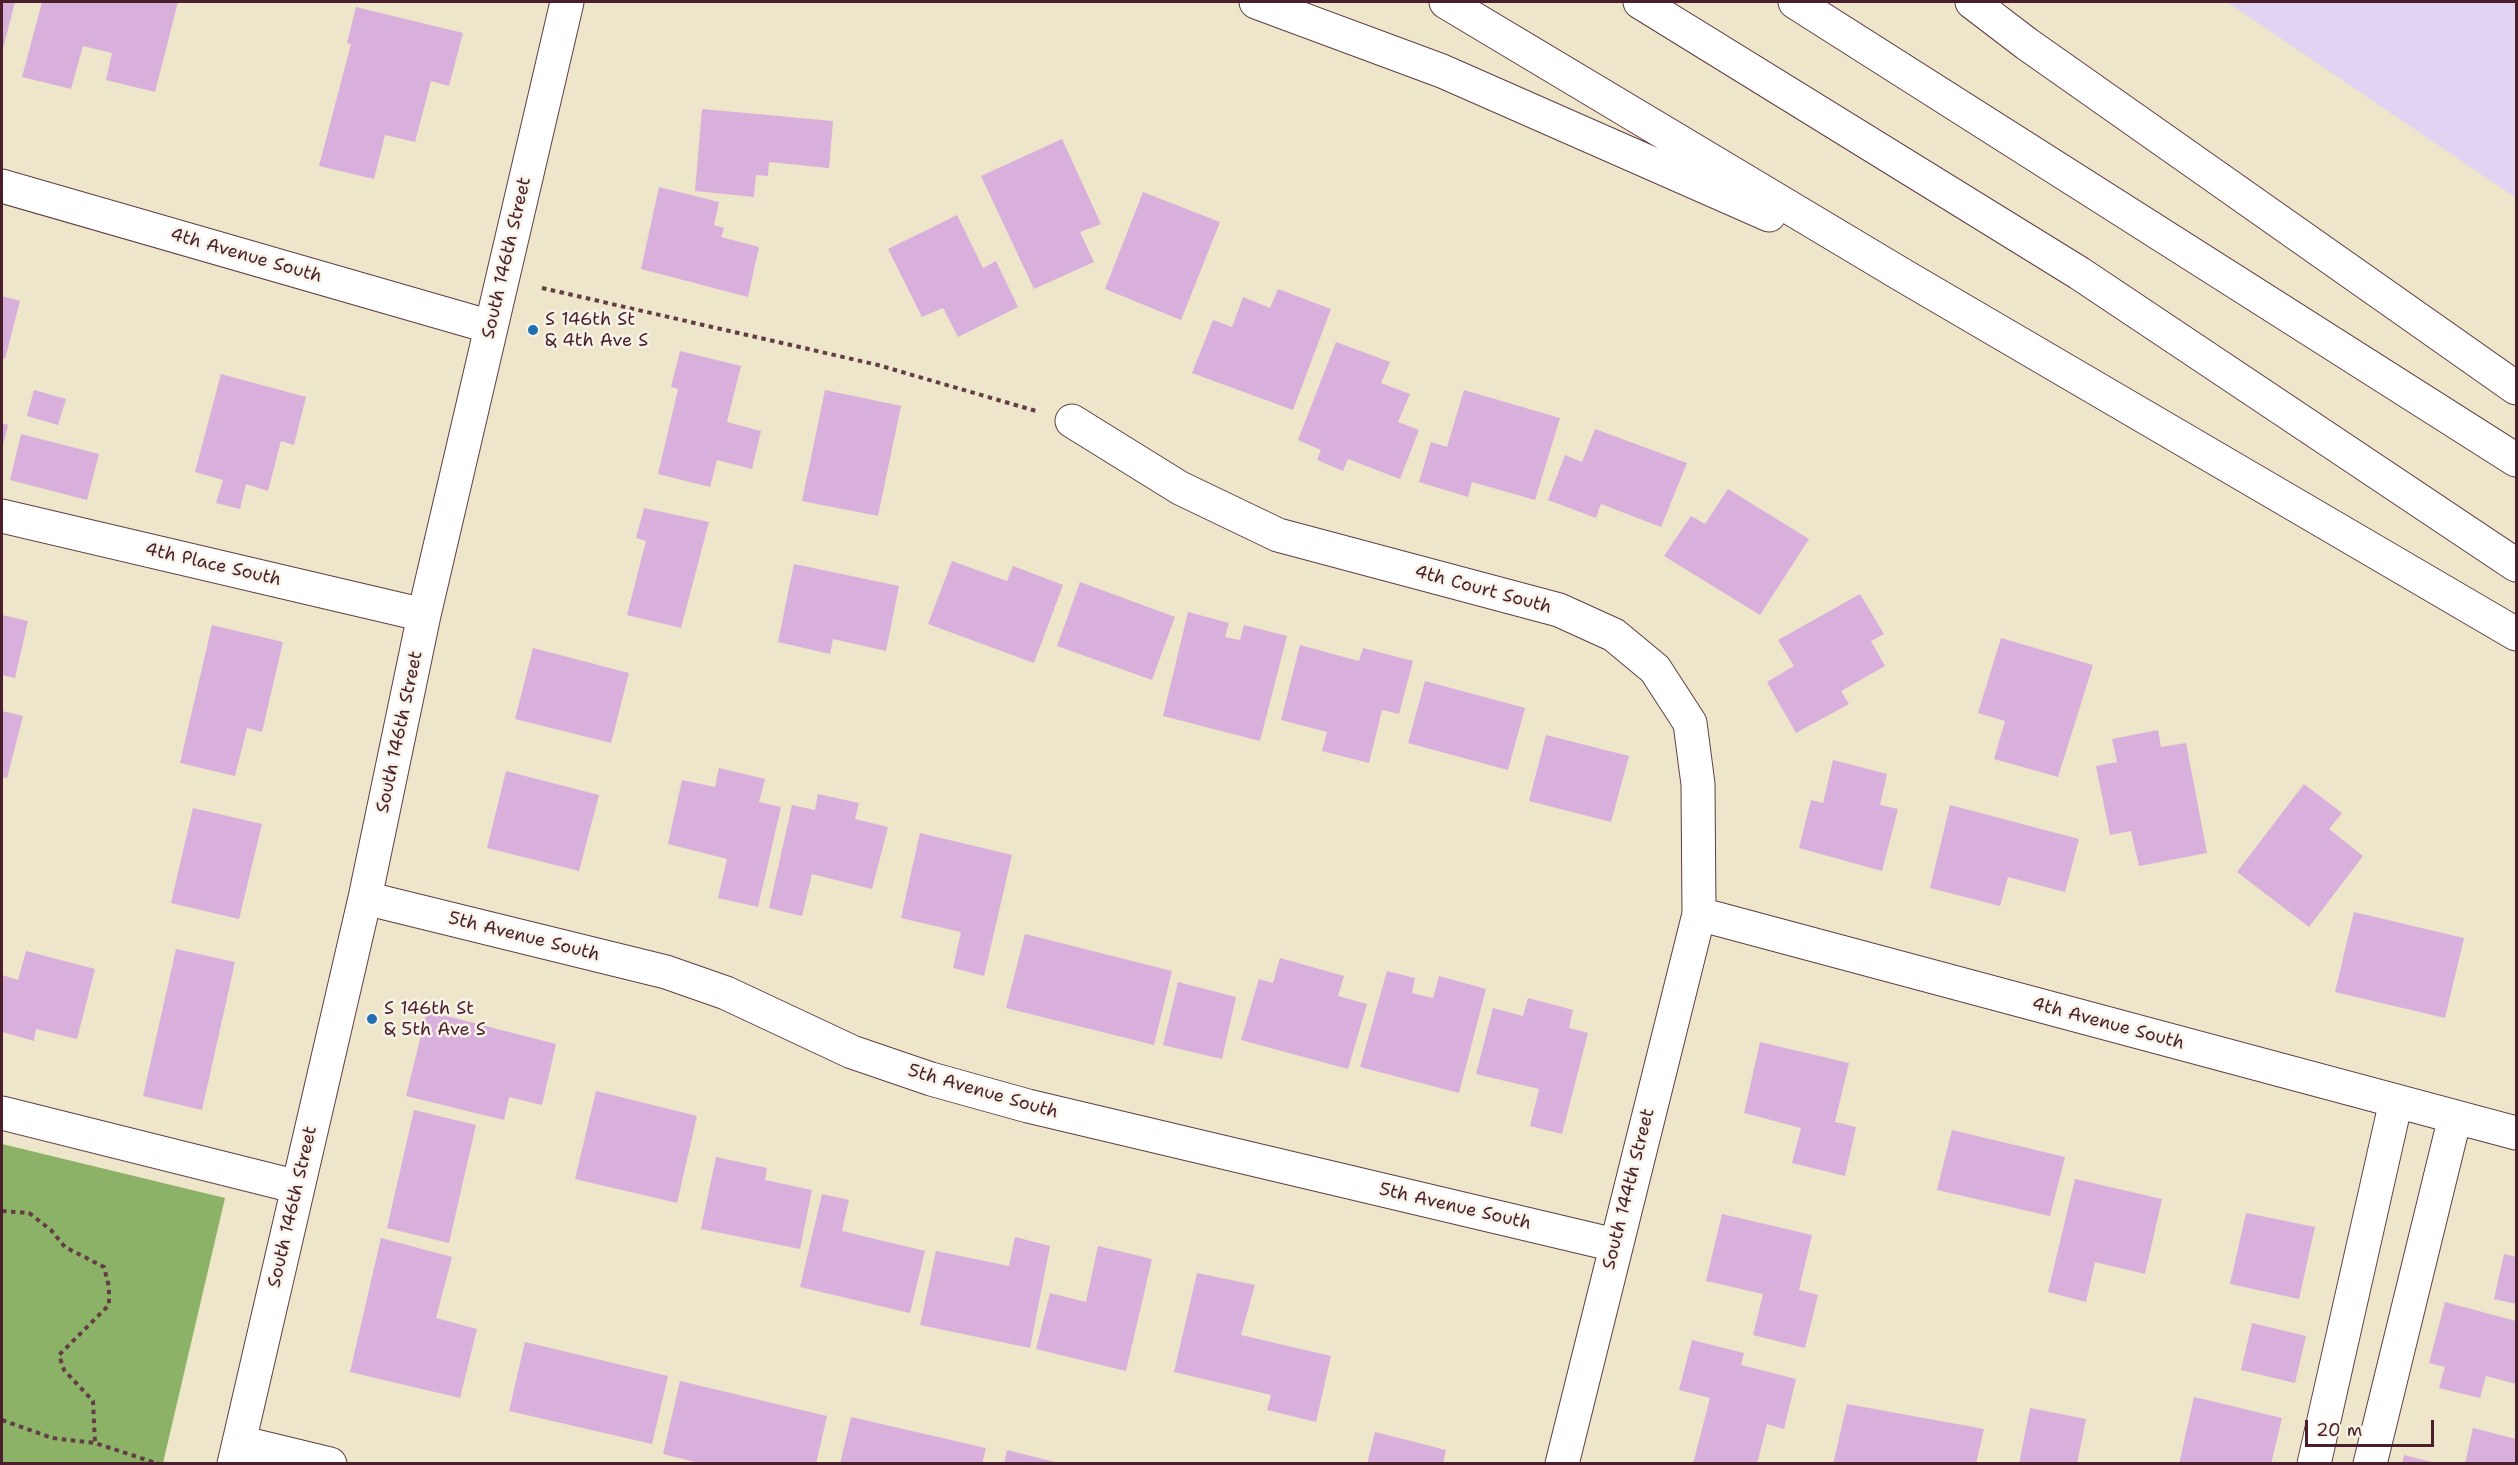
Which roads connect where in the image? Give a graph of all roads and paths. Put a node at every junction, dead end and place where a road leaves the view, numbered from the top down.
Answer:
1 (567, 2) edge
2 (1256, 2) edge
3 (1446, 2) edge
4 (1640, 2) edge
5 (1795, 2) edge
6 (1960, 2) edge
7 (1972, 2) edge
8 (2027, 44) junction
9 (2, 186) edge
10 (1904, 276) junction
11 (542, 288) dead end
12 (491, 327) junction
13 (2517, 388) edge
14 (1072, 422) joint
15 (2517, 460) edge
16 (2, 516) edge
17 (2517, 565) edge
18 (424, 615) junction
19 (2517, 634) edge
20 (365, 898) junction
21 (1699, 914) junction
22 (2396, 1101) junction
23 (2, 1113) edge
24 (2455, 1117) junction
25 (2517, 1133) edge
26 (298, 1187) junction
27 (2, 1211) edge
28 (1615, 1245) junction
29 (2, 1420) edge
30 (95, 1443) junction
31 (236, 1453) edge
32 (159, 1464) edge
33 (330, 1464) edge
34 (1562, 1464) edge
35 (2314, 1464) edge
36 (2370, 1464) edge

1 - 12 main road, South 146th Street
2 - 10 main road
3 - 10 main road
4 - 17 main road
5 - 15 main road
6 - 8 main road
7 - 8 main road
8 - 13 main road
9 - 12 main road, 4th Avenue South
10 - 19 main road
11 - 14 path
12 - 18 main road, South 146th Street
14 - 21 main road, 4th Court South
16 - 18 main road, 4th Place South
18 - 20 main road, South 146th Street
20 - 26 main road, South 146th Street
20 - 28 main road, 5th Avenue South
21 - 22 main road, 4th Avenue South
21 - 28 main road, South 144th Street
22 - 24 main road, 4th Avenue South
22 - 35 main road
23 - 26 main road
24 - 25 main road, 4th Avenue South
24 - 36 main road
26 - 31 main road, South 146th Street
27 - 30 path
28 - 34 main road, South 144th Street
29 - 30 path
30 - 32 path
31 - 33 main road

